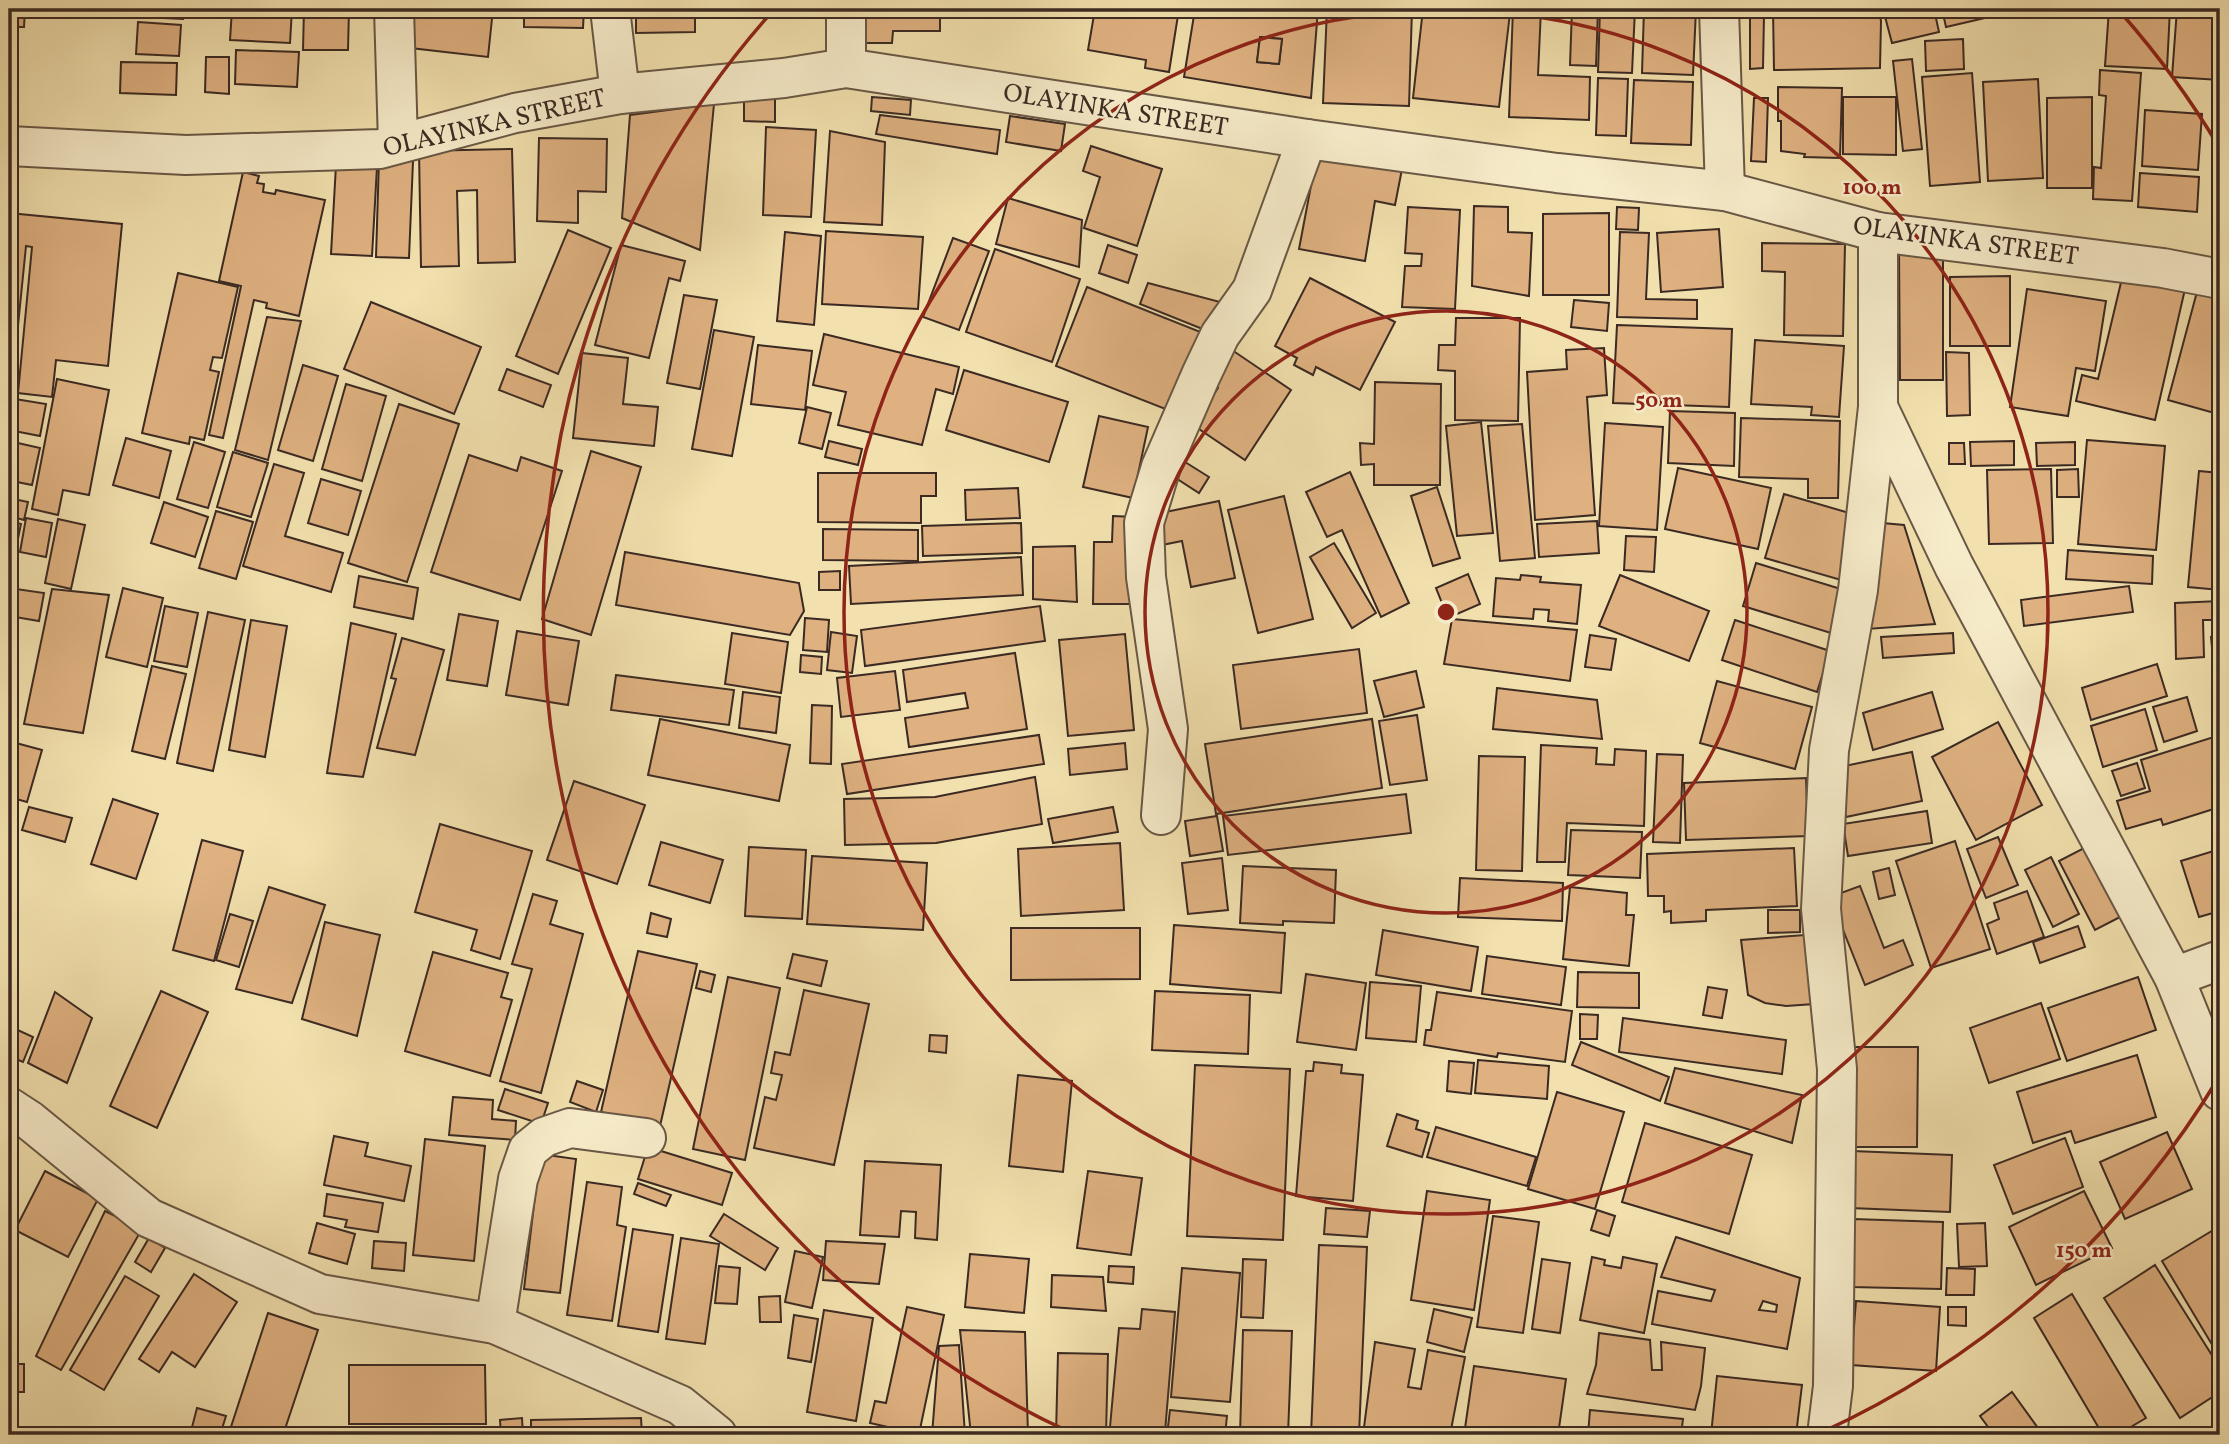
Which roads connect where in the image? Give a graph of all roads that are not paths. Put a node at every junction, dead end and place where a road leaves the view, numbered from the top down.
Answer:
1 (394, 9) edge
2 (610, 9) edge
3 (846, 9) edge
4 (1719, 9) edge
5 (846, 68) junction
6 (620, 94) junction
7 (1307, 139) junction
8 (9, 146) edge
9 (389, 146) junction
10 (1725, 191) junction
11 (1878, 232) junction
12 (2220, 279) edge
13 (1878, 407) junction
14 (1161, 815) dead end
15 (2220, 960) edge
16 (2174, 977) junction
17 (2220, 1091) edge
18 (9, 1107) edge
19 (646, 1138) dead end
20 (495, 1324) junction
21 (717, 1435) edge
22 (1827, 1435) edge

1 - 9 street
2 - 6 street
3 - 5 street
4 - 10 street
5 - 6 street, OLAYINKA STREET
5 - 7 street, OLAYINKA STREET
6 - 9 street, OLAYINKA STREET
7 - 10 street, OLAYINKA STREET
7 - 14 street
8 - 9 street, OLAYINKA STREET
10 - 11 street, OLAYINKA STREET
11 - 12 street, OLAYINKA STREET
11 - 13 street
13 - 16 street
13 - 22 street
15 - 16 street
16 - 17 street
18 - 20 street
19 - 20 street
20 - 21 street

